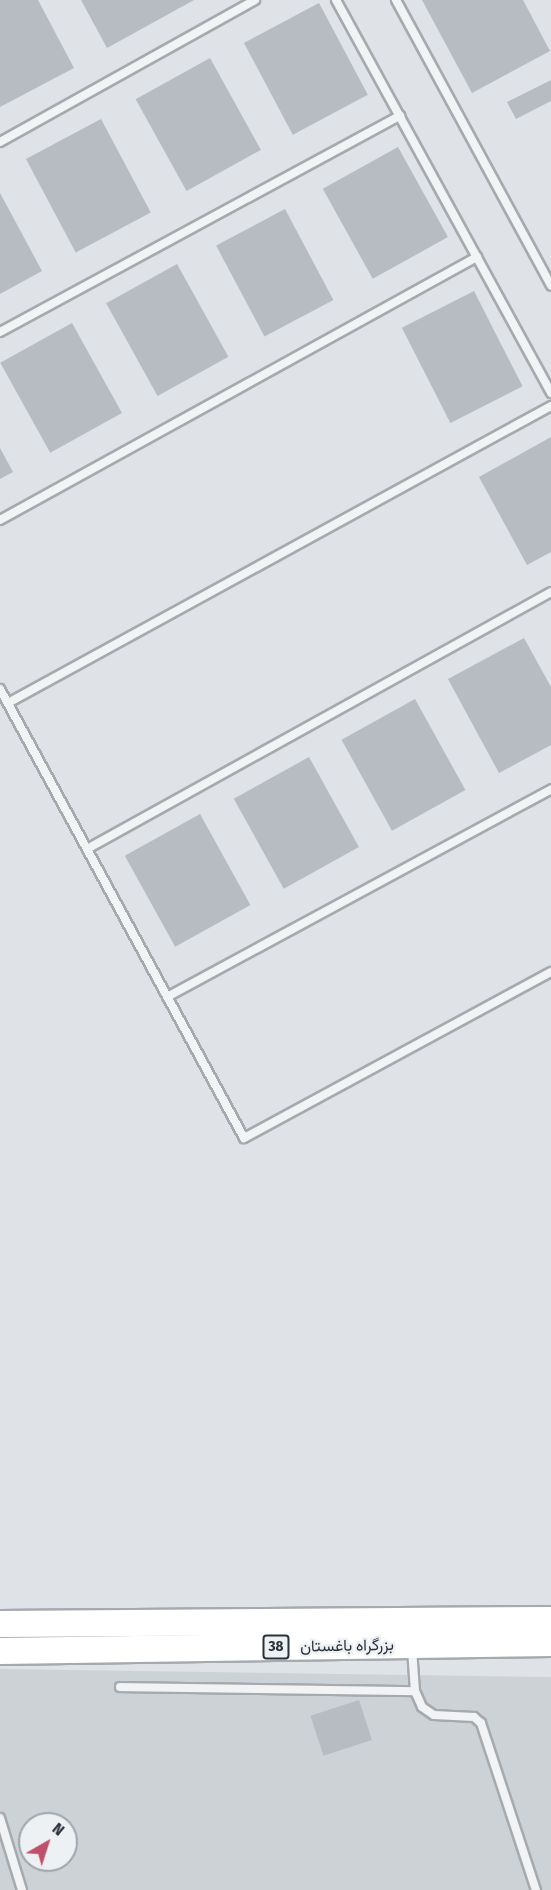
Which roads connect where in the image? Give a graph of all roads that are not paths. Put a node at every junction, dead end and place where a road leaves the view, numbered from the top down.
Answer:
1 (255, 0) edge
2 (336, 0) edge
3 (396, 0) edge
4 (400, 116) junction
5 (0, 142) edge
6 (477, 257) junction
7 (551, 286) edge
8 (0, 332) edge
9 (551, 393) edge
10 (551, 406) edge
11 (0, 520) edge
12 (551, 592) edge
13 (0, 689) edge
14 (8, 703) junction
15 (551, 789) edge
16 (87, 849) junction
17 (551, 972) edge
18 (167, 997) junction
19 (551, 1620) edge
20 (0, 1624) edge
21 (551, 1643) edge
22 (412, 1645) junction
23 (0, 1651) edge
24 (120, 1687) dead end
25 (415, 1691) junction
26 (0, 1818) edge
27 (22, 1890) edge
28 (536, 1890) edge

1 - 5 lane
2 - 4 lane
3 - 7 lane
4 - 6 lane
4 - 8 lane
6 - 9 lane
6 - 11 lane
10 - 14 lane
12 - 16 lane
13 - 14 lane
14 - 16 lane
15 - 18 lane
16 - 18 lane
17 - 18 lane
19 - 20 highway, بزرگراه باغستان / 38
21 - 22 highway, بزرگراه باغستان / 38
22 - 23 highway, بزرگراه باغستان / 38
22 - 25 lane
24 - 25 lane
25 - 28 lane
26 - 27 lane

